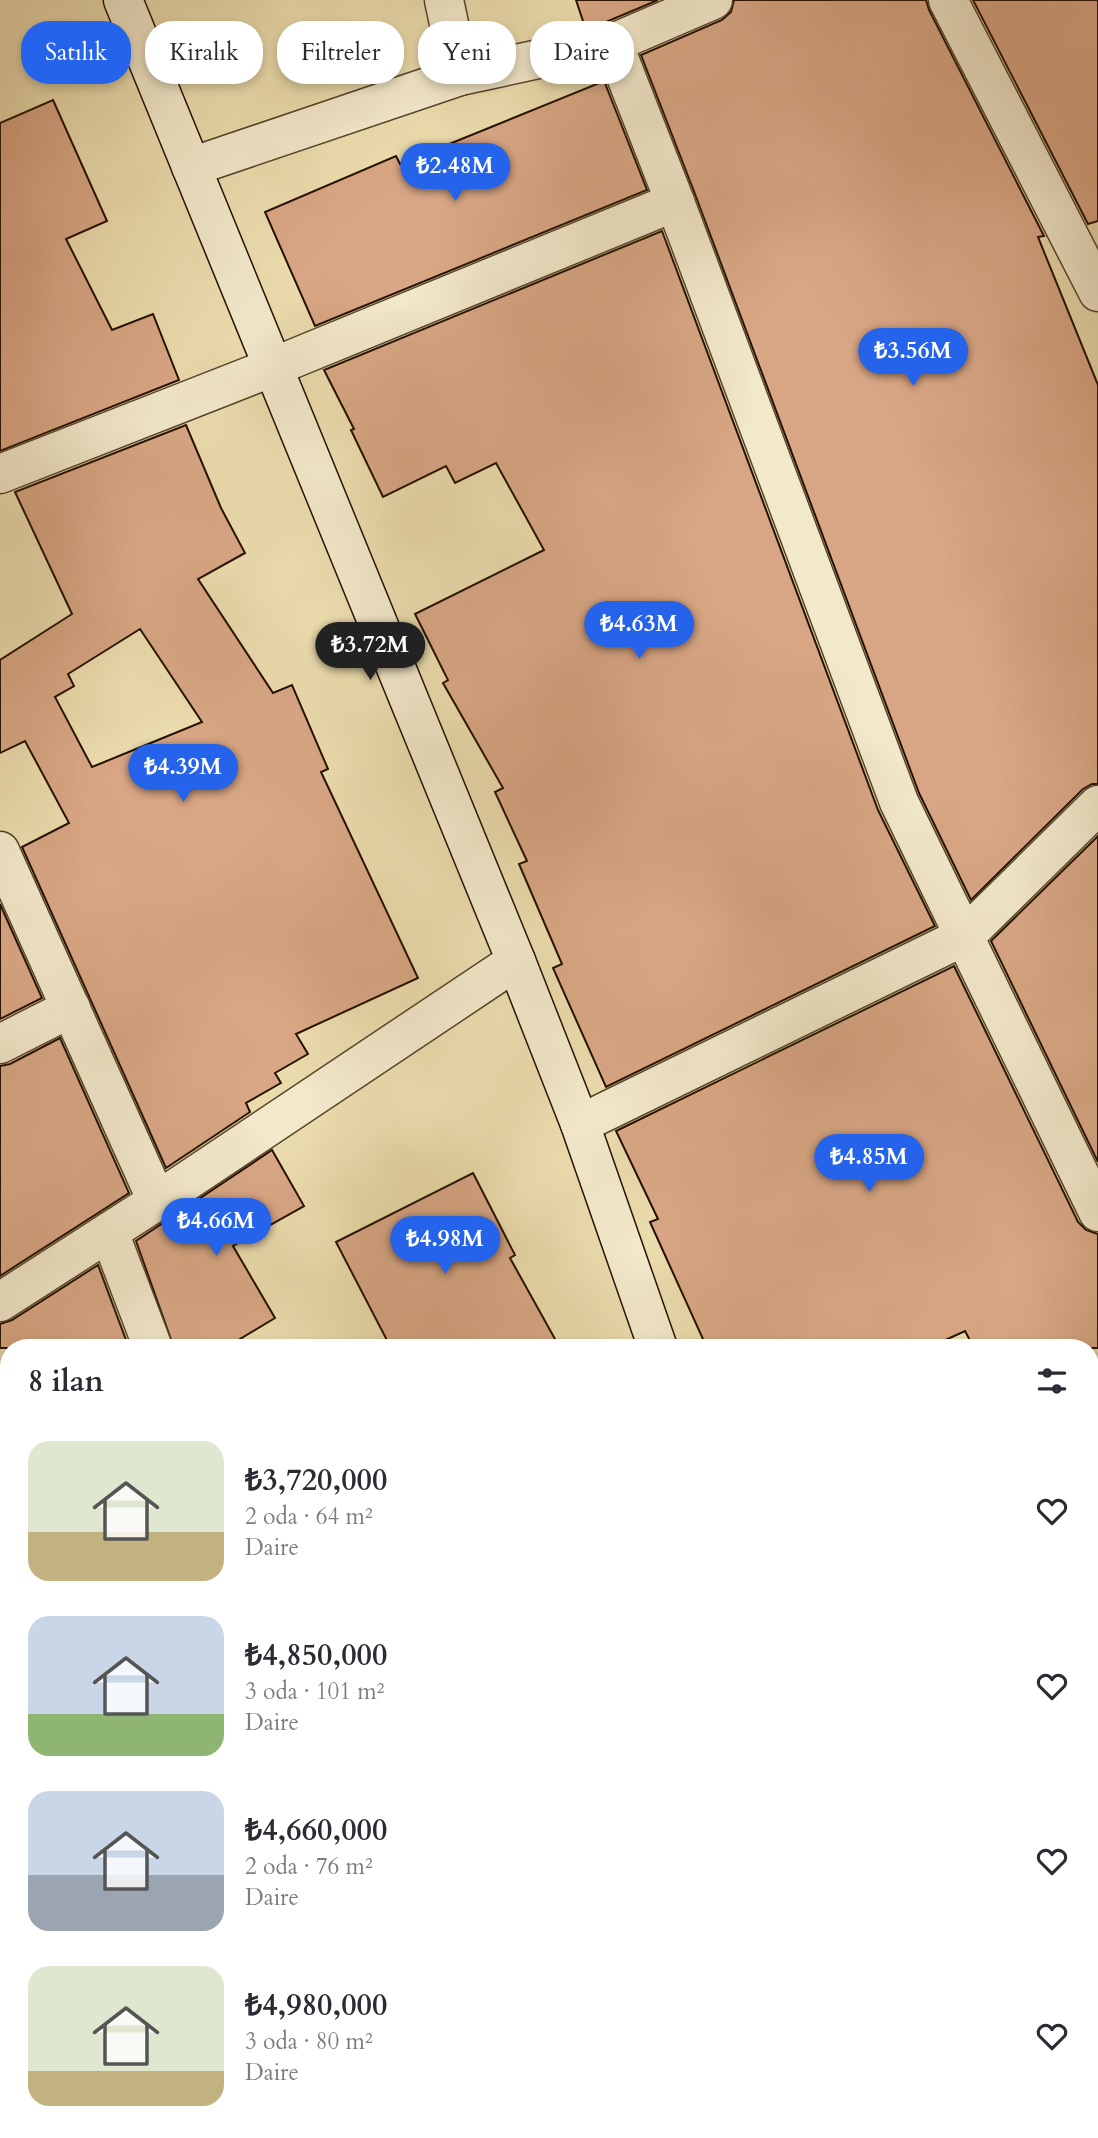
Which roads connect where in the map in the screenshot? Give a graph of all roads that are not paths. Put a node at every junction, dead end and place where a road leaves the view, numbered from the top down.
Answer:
1 (122, 0) edge
2 (443, 0) edge
3 (713, 0) edge
4 (948, 0) edge
5 (448, 21) edge
6 (634, 34) edge
7 (436, 84) edge
8 (629, 84) edge
9 (191, 167) junction
10 (675, 202) junction
11 (1098, 292) edge
12 (273, 367) junction
13 (0, 474) edge
14 (1098, 805) edge
15 (0, 851) edge
16 (965, 936) junction
17 (516, 961) junction
18 (71, 1008) junction
19 (0, 1044) edge
20 (580, 1124) junction
21 (157, 1201) junction
22 (1098, 1212) edge
23 (109, 1232) junction
24 (0, 1302) edge
25 (150, 1339) edge
26 (655, 1339) edge

1 - 9 street
2 - 5 street
3 - 6 street
4 - 11 street
7 - 9 street
8 - 10 street
9 - 12 street
10 - 12 street
10 - 16 street
12 - 13 street
12 - 17 street
14 - 16 street
15 - 18 street
16 - 20 street
16 - 22 street
17 - 20 street
17 - 21 street
18 - 19 street
18 - 21 street
20 - 26 street
21 - 23 street
23 - 24 street
23 - 25 street

